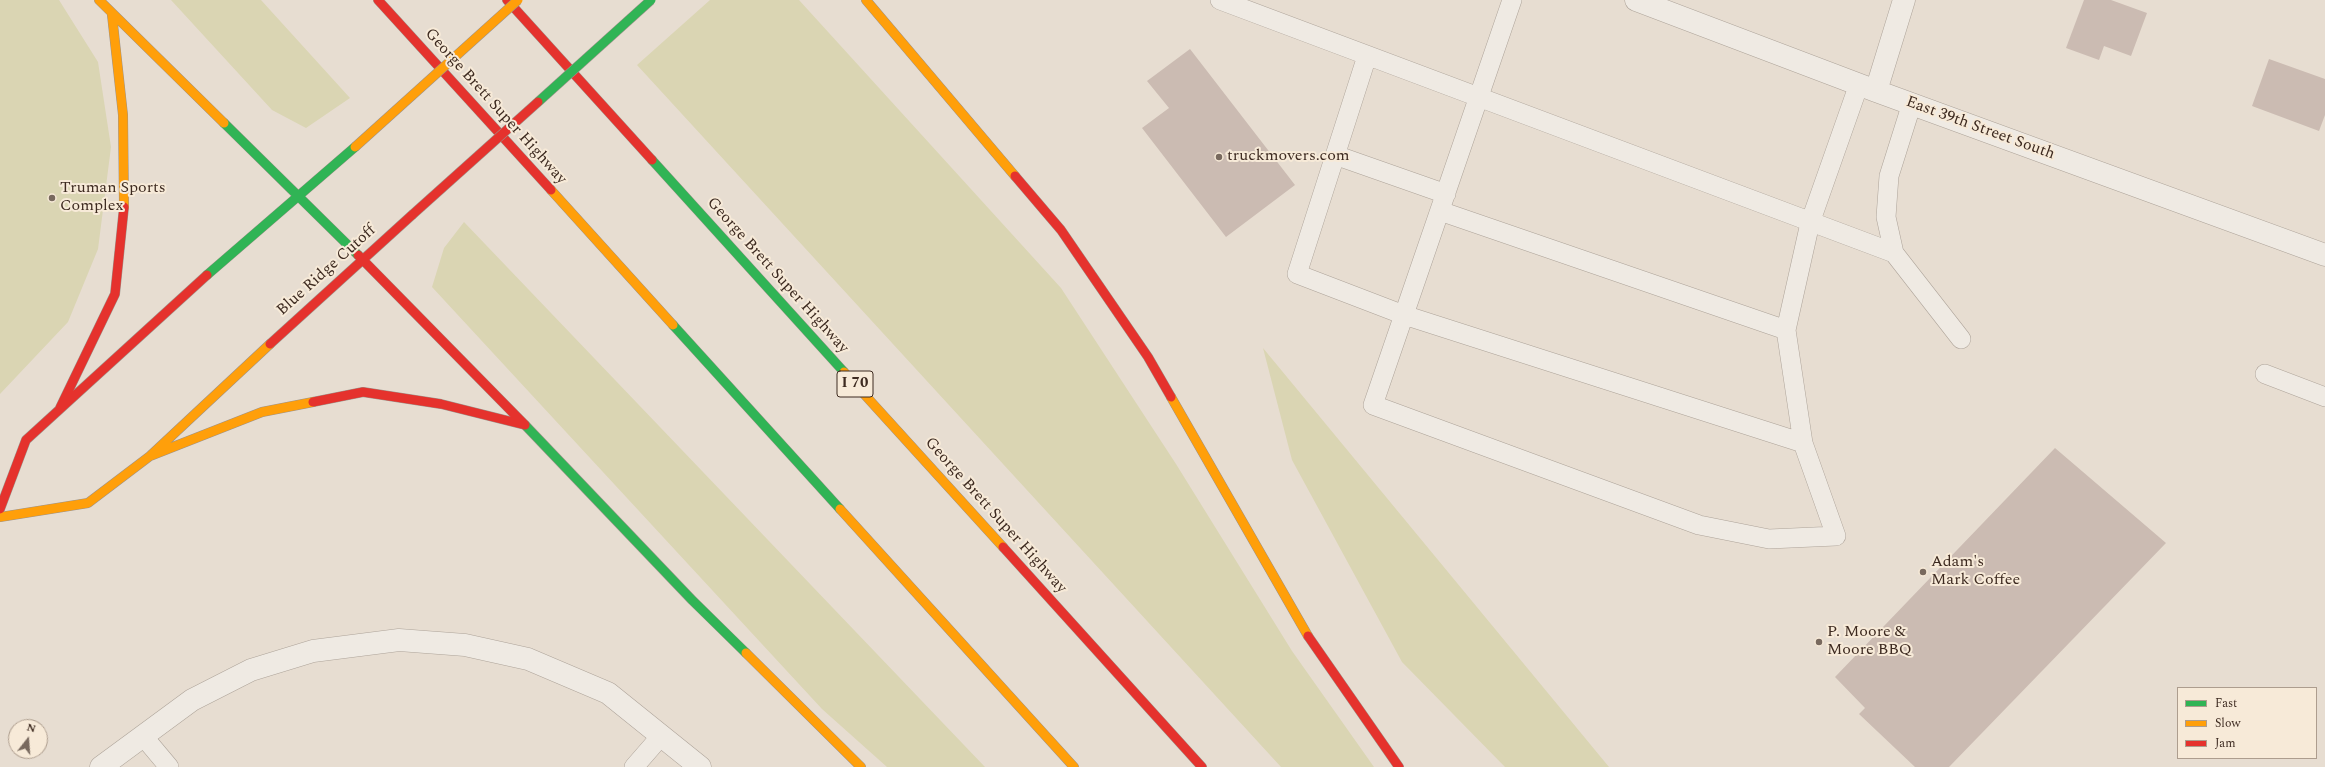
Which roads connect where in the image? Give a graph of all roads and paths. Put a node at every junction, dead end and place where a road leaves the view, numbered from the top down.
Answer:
1 (98, 0) edge
2 (378, 0) edge
3 (507, 0) edge
4 (518, 0) edge
5 (651, 0) edge
6 (866, 0) edge
7 (1220, 0) edge
8 (1512, 0) edge
9 (1636, 0) edge
10 (1904, 0) edge
11 (112, 15) junction
12 (1367, 56) junction
13 (1868, 87) junction
14 (1479, 98) junction
15 (1912, 103) junction
16 (1336, 155) junction
17 (297, 194) junction
18 (1443, 203) junction
19 (1810, 223) junction
20 (1894, 254) junction
21 (2325, 255) edge
22 (361, 260) junction
23 (1404, 315) junction
24 (1786, 330) junction
25 (1961, 340) dead end
26 (2265, 374) dead end
27 (2325, 397) edge
28 (60, 408) junction
29 (525, 425) junction
30 (1803, 443) junction
31 (150, 456) junction
32 (0, 509) edge
33 (0, 517) edge
34 (143, 736) junction
35 (661, 736) junction
36 (101, 767) edge
37 (169, 767) edge
38 (634, 767) edge
39 (700, 767) edge
40 (861, 767) edge
41 (1074, 767) edge
42 (1202, 767) edge
43 (1400, 767) edge

1 - 11 main road
2 - 41 main road, George Brett Super Highway
3 - 42 main road, George Brett Super Highway / I 70
4 - 17 main road, bridge
5 - 22 main road, Blue Ridge Cutoff, bridge
6 - 43 main road
7 - 12 lane
8 - 14 lane
9 - 13 street, East 39th Street South
10 - 13 street
11 - 17 main road
11 - 28 main road
12 - 14 lane
12 - 16 lane
13 - 15 street, East 39th Street South
13 - 19 lane
14 - 18 lane
14 - 19 lane
15 - 20 lane
15 - 21 street, East 39th Street South
16 - 18 lane
16 - 23 lane
17 - 22 main road
17 - 28 main road
18 - 23 lane
18 - 24 lane
19 - 20 lane
19 - 24 lane
20 - 25 lane
22 - 29 main road
22 - 31 main road, Blue Ridge Cutoff
23 - 30 lane
23 - 30 lane
24 - 30 lane
26 - 27 lane
28 - 32 main road
29 - 31 main road
29 - 40 main road
31 - 33 main road, Blue Ridge Cutoff
34 - 35 street
34 - 36 street
34 - 37 lane
35 - 38 lane
35 - 39 street

